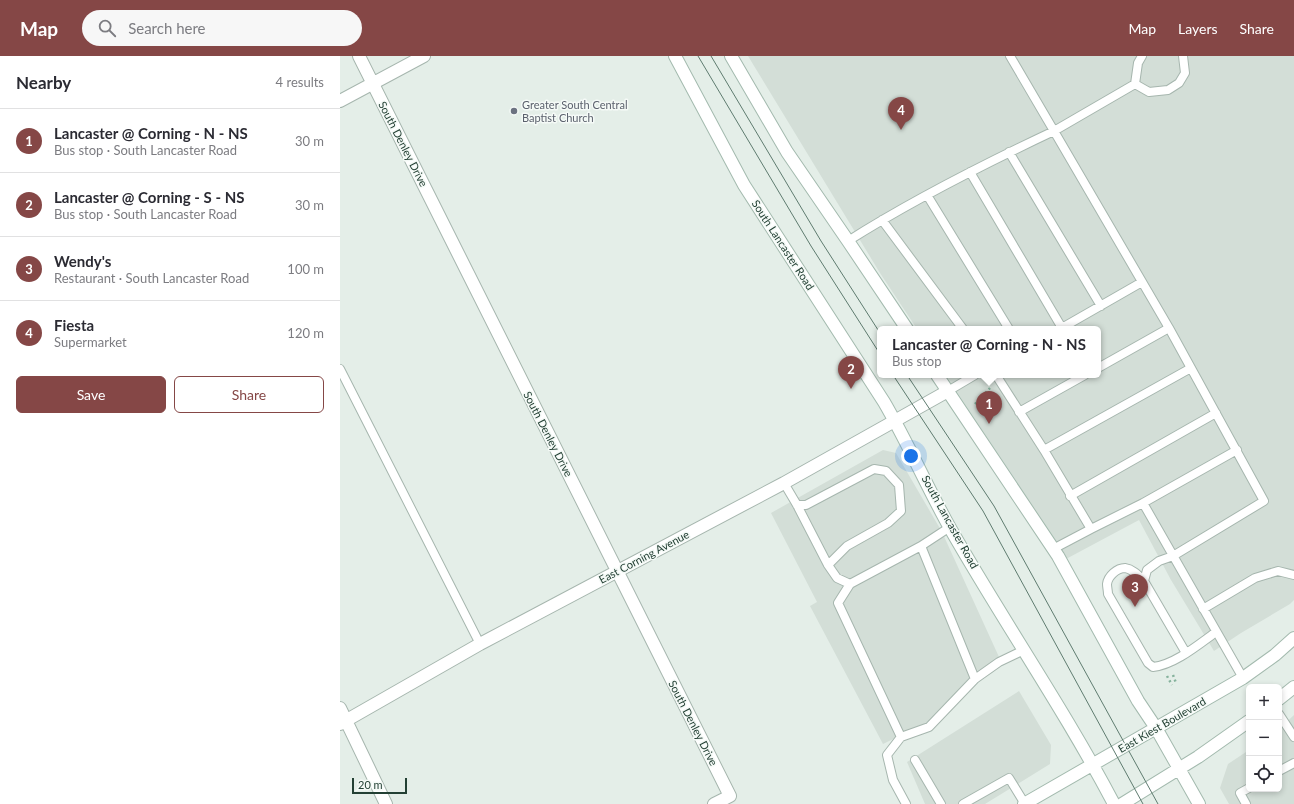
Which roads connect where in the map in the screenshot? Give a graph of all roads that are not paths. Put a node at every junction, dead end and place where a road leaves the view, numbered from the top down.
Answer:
1 (359, 56) edge
2 (424, 56) edge
3 (675, 56) edge
4 (730, 56) edge
5 (1010, 56) edge
6 (1142, 56) edge
7 (1183, 56) edge
8 (373, 84) junction
9 (1135, 84) junction
10 (340, 101) edge
11 (1054, 130) junction
12 (1010, 152) junction
13 (970, 172) junction
14 (927, 195) junction
15 (882, 220) junction
16 (848, 241) junction
17 (1142, 282) junction
18 (1102, 306) junction
19 (904, 326) edge
20 (961, 326) edge
21 (1007, 326) edge
22 (1060, 326) edge
23 (1065, 326) edge
24 (1169, 328) junction
25 (1101, 366) edge
26 (1191, 368) junction
27 (340, 369) edge
28 (939, 378) edge
29 (970, 378) edge
30 (998, 378) edge
31 (1080, 378) edge
32 (948, 391) junction
33 (1019, 412) junction
34 (1216, 413) junction
35 (895, 420) junction
36 (1044, 450) junction
37 (1237, 450) junction
38 (784, 483) junction
39 (1070, 496) junction
40 (1143, 503) junction
41 (797, 505) junction
42 (950, 527) junction
43 (1091, 529) junction
44 (921, 546) junction
45 (1052, 549) junction
46 (1173, 556) junction
47 (828, 565) junction
48 (617, 572) junction
49 (1294, 575) edge
50 (1144, 581) junction
51 (850, 584) junction
52 (1203, 609) junction
53 (1216, 632) junction
54 (1294, 638) edge
55 (480, 644) junction
56 (1024, 650) junction
57 (1186, 653) junction
58 (1243, 678) junction
59 (975, 679) junction
60 (1294, 686) edge
61 (1282, 696) edge
62 (340, 708) edge
63 (1282, 719) edge
64 (343, 722) edge
65 (1246, 723) edge
66 (1156, 728) junction
67 (901, 737) junction
68 (1294, 737) edge
69 (915, 760) dead end
70 (1294, 763) edge
71 (1093, 764) junction
72 (1178, 768) junction
73 (1282, 769) edge
74 (1246, 790) edge
75 (386, 804) edge
76 (714, 804) edge
77 (906, 804) edge
78 (941, 804) edge
79 (963, 804) edge
80 (1025, 804) edge
81 (1114, 804) edge
82 (1122, 804) edge
83 (1199, 804) edge
84 (1246, 804) edge

1 - 8 main road, South Denley Drive
2 - 8 main road
3 - 35 main road, South Lancaster Road
4 - 16 main road
5 - 11 lane
6 - 9 lane
7 - 9 lane
8 - 10 main road
8 - 48 main road, South Denley Drive
9 - 11 lane
11 - 12 lane
11 - 17 lane
12 - 13 lane
12 - 18 lane
13 - 14 lane
13 - 22 lane
14 - 15 lane
14 - 21 lane
15 - 16 lane
15 - 20 lane
16 - 19 main road
17 - 18 lane
17 - 24 lane
18 - 23 lane
24 - 25 lane
24 - 26 lane
26 - 34 lane
26 - 36 lane
27 - 55 lane
28 - 32 main road
29 - 32 lane
30 - 33 lane
31 - 33 lane
32 - 35 main road, East Corning Avenue
32 - 45 main road
33 - 36 lane
34 - 37 lane
34 - 39 lane
35 - 38 main road, East Corning Avenue
35 - 42 main road, South Lancaster Road
36 - 39 lane
37 - 40 lane
37 - 46 lane
38 - 41 lane
38 - 48 main road, East Corning Avenue
39 - 43 lane
40 - 43 lane
40 - 46 lane
41 - 47 lane
41 - 47 lane
42 - 44 lane
42 - 56 main road, South Lancaster Road
43 - 45 lane
44 - 51 lane
44 - 59 lane
45 - 66 main road
46 - 50 lane
46 - 52 lane
47 - 51 lane
48 - 55 main road, East Corning Avenue
48 - 76 main road, South Denley Drive
49 - 52 lane
50 - 57 lane
50 - 57 lane
51 - 67 lane
52 - 53 lane
53 - 57 lane
53 - 58 lane
54 - 58 main road, East Kiest Boulevard
55 - 64 main road, East Corning Avenue
56 - 59 lane
56 - 71 main road, South Lancaster Road
58 - 66 main road, East Kiest Boulevard
59 - 67 lane
60 - 61 main road
62 - 64 main road
63 - 68 lane
64 - 75 main road
65 - 72 main road
66 - 71 main road, East Kiest Boulevard
66 - 72 main road
67 - 77 lane
69 - 78 lane
70 - 73 lane
71 - 80 main road, East Kiest Boulevard
71 - 81 main road, South Lancaster Road
72 - 82 main road
72 - 83 main road
74 - 84 lane
79 - 80 lane

